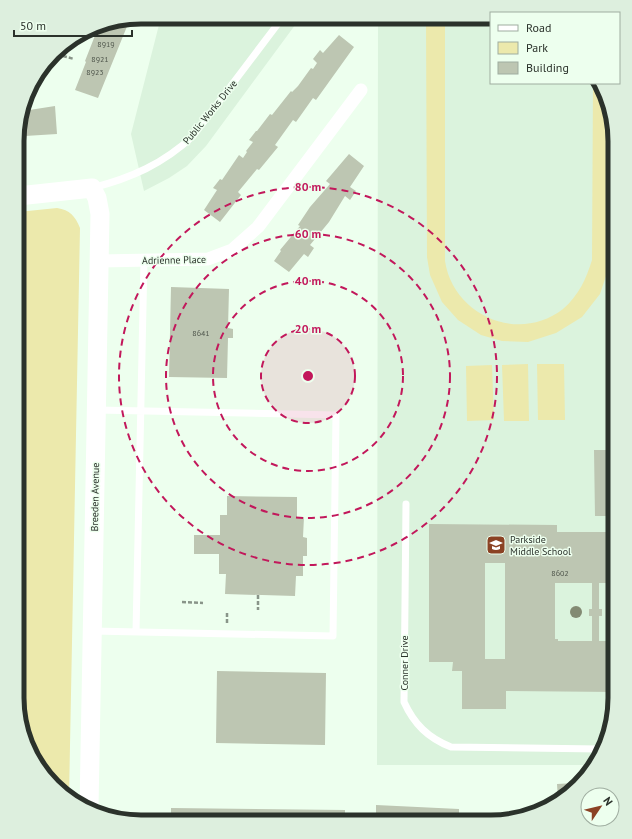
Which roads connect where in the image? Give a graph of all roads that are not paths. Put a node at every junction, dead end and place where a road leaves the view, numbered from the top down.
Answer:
1 (278, 24) edge
2 (362, 90) dead end
3 (92, 188) junction
4 (24, 195) edge
5 (144, 260) junction
6 (99, 261) junction
7 (97, 410) junction
8 (140, 411) junction
9 (406, 504) dead end
10 (92, 632) junction
11 (136, 632) junction
12 (596, 749) edge
13 (90, 803) edge

1 - 3 lane, Public Works Drive
2 - 5 street, Adrienne Place
3 - 4 street
3 - 6 street, Breeden Avenue
5 - 6 street, Adrienne Place
5 - 8 lane
6 - 7 street, Breeden Avenue
7 - 8 lane
7 - 10 street, Breeden Avenue
8 - 11 lane
8 - 11 lane
9 - 12 lane, Conner Drive
10 - 11 lane
10 - 13 street, Breeden Avenue

